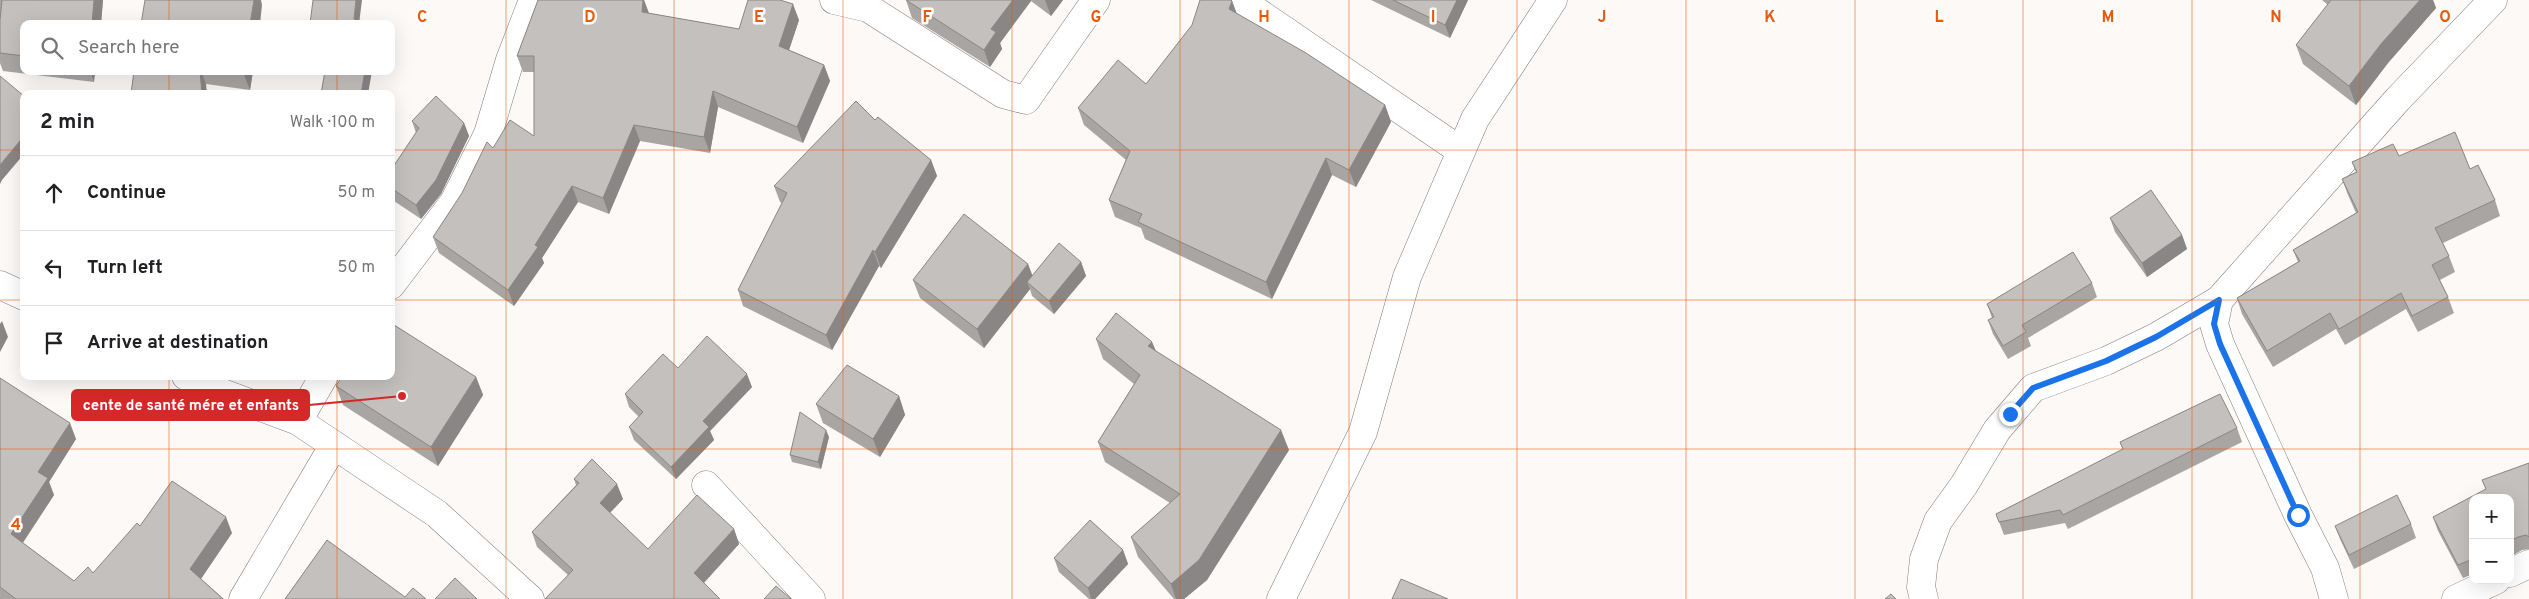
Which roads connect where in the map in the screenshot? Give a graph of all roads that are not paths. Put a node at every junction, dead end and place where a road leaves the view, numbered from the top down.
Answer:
1 (533, 0) edge
2 (834, 0) edge
3 (1096, 0) edge
4 (1240, 0) edge
5 (1553, 0) edge
6 (2493, 0) edge
7 (1461, 151) junction
8 (395, 280) edge
9 (0, 285) edge
10 (20, 294) edge
11 (2219, 300) junction
12 (193, 380) edge
13 (322, 380) edge
14 (298, 421) junction
15 (334, 445) junction
16 (706, 485) dead end
17 (2529, 564) edge
18 (2514, 571) edge
19 (2488, 584) edge
20 (243, 599) edge
21 (530, 599) edge
22 (811, 599) edge
23 (1281, 599) edge
24 (1924, 599) edge
25 (2334, 599) edge
26 (2456, 599) edge

1 - 8 street
2 - 3 street
4 - 7 street
5 - 7 street
6 - 11 street
7 - 23 street
9 - 10 street
11 - 24 street
11 - 25 street
12 - 14 street
13 - 14 street
14 - 15 street
15 - 20 street
15 - 21 street
16 - 22 street
17 - 18 street
19 - 26 street

